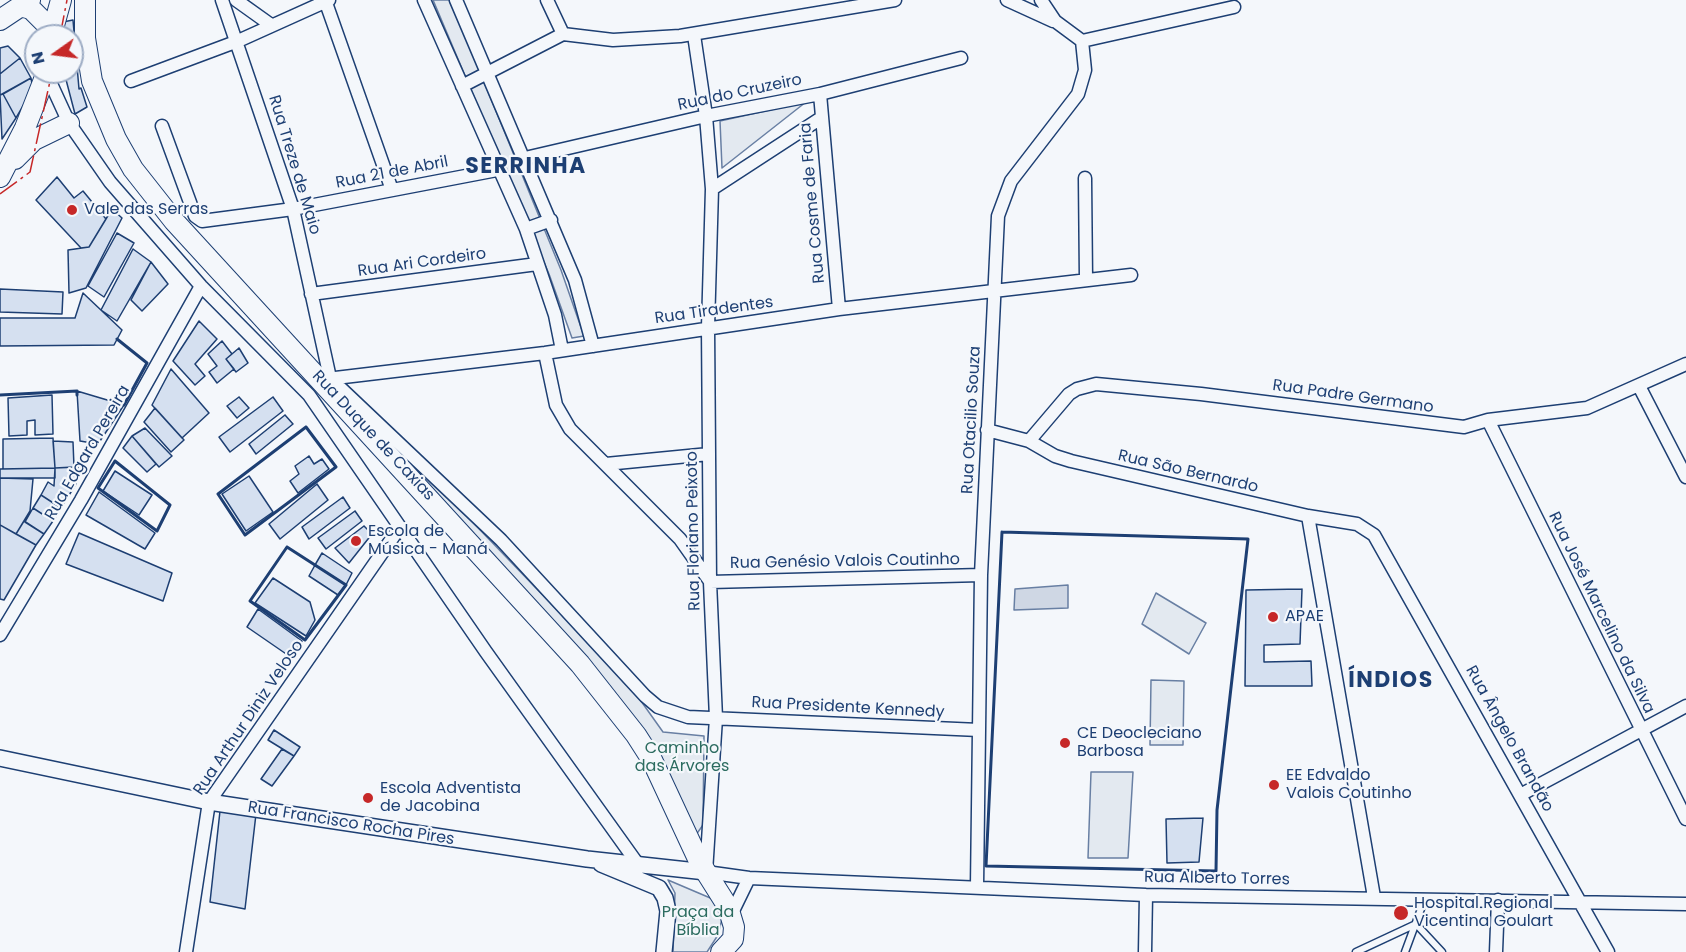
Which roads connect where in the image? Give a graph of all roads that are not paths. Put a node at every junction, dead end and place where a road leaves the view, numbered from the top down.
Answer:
1 (61, 0) edge
2 (85, 0) edge
3 (222, 0) edge
4 (236, 0) edge
5 (424, 0) edge
6 (456, 0) edge
7 (547, 0) edge
8 (895, 0) edge
9 (1007, 0) edge
10 (1041, 0) edge
11 (327, 1) edge
12 (25, 3) edge
13 (822, 6) edge
14 (1234, 7) dead end
15 (0, 20) edge
16 (1054, 21) junction
17 (44, 24) edge
18 (54, 24) edge
19 (271, 26) junction
20 (563, 34) junction
21 (694, 35) junction
22 (238, 41) junction
23 (1082, 41) junction
24 (962, 58) dead end
25 (488, 73) junction
26 (131, 81) dead end
27 (43, 84) edge
28 (52, 84) edge
29 (462, 86) junction
30 (820, 94) junction
31 (706, 116) junction
32 (821, 118) junction
33 (69, 123) junction
34 (162, 126) dead end
35 (525, 158) junction
36 (498, 170) junction
37 (1, 174) edge
38 (1085, 178) dead end
39 (712, 189) junction
40 (392, 190) junction
41 (293, 209) junction
42 (551, 220) junction
43 (526, 229) junction
44 (537, 264) junction
45 (1131, 275) dead end
46 (1086, 280) junction
47 (201, 286) junction
48 (995, 291) junction
49 (311, 294) junction
50 (839, 309) junction
51 (708, 327) junction
52 (593, 346) junction
53 (562, 350) junction
54 (545, 354) junction
55 (1686, 364) edge
56 (326, 379) junction
57 (1639, 386) junction
58 (309, 395) junction
59 (1488, 420) junction
60 (987, 430) junction
61 (1029, 441) junction
62 (709, 454) junction
63 (606, 464) junction
64 (1686, 477) edge
65 (1308, 516) junction
66 (400, 526) junction
67 (1380, 544) joint
68 (981, 575) junction
69 (710, 582) junction
70 (0, 635) edge
71 (1686, 706) edge
72 (716, 718) junction
73 (979, 730) junction
74 (1640, 731) junction
75 (0, 758) edge
76 (1522, 794) junction
77 (209, 802) junction
78 (1686, 819) edge
79 (587, 859) junction
80 (637, 863) junction
81 (703, 866) junction
82 (749, 878) junction
83 (977, 886) junction
84 (1146, 895) junction
85 (1374, 897) junction
86 (1426, 898) junction
87 (1498, 900) junction
88 (1581, 903) junction
89 (1686, 904) edge
90 (732, 915) junction
91 (1416, 924) junction
92 (730, 948) edge
93 (186, 952) edge
94 (664, 952) edge
95 (1145, 952) edge
96 (1356, 952) edge
97 (1405, 952) edge
98 (1442, 952) edge
99 (1496, 952) edge
100 (1608, 952) edge

1 - 18 main road
2 - 56 main road, Rua Duque de Caxias
3 - 22 street, Rua Treze de Maio
4 - 19 street
5 - 29 street
6 - 25 street
7 - 20 street
8 - 13 street
9 - 16 street
10 - 16 street
11 - 19 street
11 - 40 street
12 - 15 main road
12 - 17 main road
13 - 21 street
14 - 23 street
16 - 23 street
19 - 22 street
20 - 21 street
20 - 25 street
21 - 31 street, Rua Floriano Peixoto
22 - 26 street
22 - 41 street, Rua Treze de Maio
23 - 48 street, Rua Otacilio Souza
24 - 30 street, Rua do Cruzeiro
25 - 29 street
25 - 35 street
27 - 37 main road
28 - 33 street, Rua Duque de Caxias
29 - 36 street
30 - 31 street, Rua do Cruzeiro
30 - 32 street, Rua Cosme de Faria
31 - 35 street, Rua do Cruzeiro
31 - 39 street, Rua Floriano Peixoto
32 - 39 street
32 - 50 street, Rua Cosme de Faria
33 - 37 main road
33 - 47 street, Rua Duque de Caxias
34 - 41 street
35 - 42 street
36 - 40 street, Rua 21 de Abril
36 - 43 street
38 - 46 street
39 - 51 street, Rua Floriano Peixoto
40 - 41 street, Rua 21 de Abril
41 - 49 street, Rua Treze de Maio
42 - 43 street
42 - 52 street
43 - 44 street
44 - 49 street, Rua Ari Cordeiro
44 - 53 street
45 - 46 street, Rua Tiradentes
46 - 48 street, Rua Tiradentes
47 - 58 street, Rua Duque de Caxias
47 - 70 street, Rua Edgard Pereira
48 - 50 street, Rua Tiradentes
48 - 60 street, Rua Otacilio Souza
49 - 56 street, Rua Treze de Maio
50 - 51 street, Rua Tiradentes
51 - 52 street, Rua Tiradentes
51 - 62 street, Rua Floriano Peixoto
52 - 53 street, Rua Tiradentes
53 - 54 street, Rua Tiradentes
54 - 56 street, Rua Tiradentes
54 - 63 street
55 - 57 street, Rua Padre Germano
56 - 58 street
56 - 72 street, Rua Duque de Caxias
56 - 81 main road, Rua Duque de Caxias
57 - 59 street, Rua Padre Germano
57 - 64 street
58 - 66 street, Rua Duque de Caxias
59 - 61 street, Rua Padre Germano
59 - 74 street, Rua José Marcelino da Silva
60 - 61 street, Rua São Bernardo
60 - 68 street, Rua Otacilio Souza
61 - 65 street, Rua São Bernardo
62 - 63 street
62 - 69 street, Rua Floriano Peixoto
63 - 69 street
65 - 67 street, Rua São Bernardo
65 - 85 street
66 - 77 street, Rua Arthur Diniz Veloso
66 - 80 street, Rua Duque de Caxias
67 - 76 street, Rua Ângelo Brandão
68 - 69 street, Rua Genésio Valois Coutinho
68 - 73 street, Rua Otacilio Souza
69 - 72 street, Rua Floriano Peixoto
71 - 74 street
72 - 73 street, Rua Presidente Kennedy
72 - 81 street, Rua Floriano Peixoto
73 - 83 street, Rua Otacilio Souza
74 - 76 street
74 - 78 street, Rua José Marcelino da Silva
75 - 77 street, Rua Francisco Rocha Pires
76 - 88 street, Rua Ângelo Brandão
77 - 79 street, Rua Francisco Rocha Pires
77 - 93 street, Rua Arthur Diniz Veloso
79 - 80 street, Rua Francisco Rocha Pires
79 - 94 street
80 - 81 street, Rua Francisco Rocha Pires
81 - 82 street, Rua Francisco Rocha Pires
81 - 90 main road, Rua Duque de Caxias
82 - 83 street, Rua Alberto Torres
82 - 90 street
83 - 84 street, Rua Alberto Torres
84 - 85 street, Rua Alberto Torres
84 - 95 street
85 - 86 street, Rua Alberto Torres
86 - 87 street, Rua Alberto Torres
86 - 91 lane
87 - 88 street, Rua Alberto Torres
87 - 99 street
88 - 89 street, Rua Alberto Torres
88 - 100 street, Rua Ângelo Brandão
90 - 92 main road
91 - 96 lane
91 - 97 lane
91 - 98 lane

